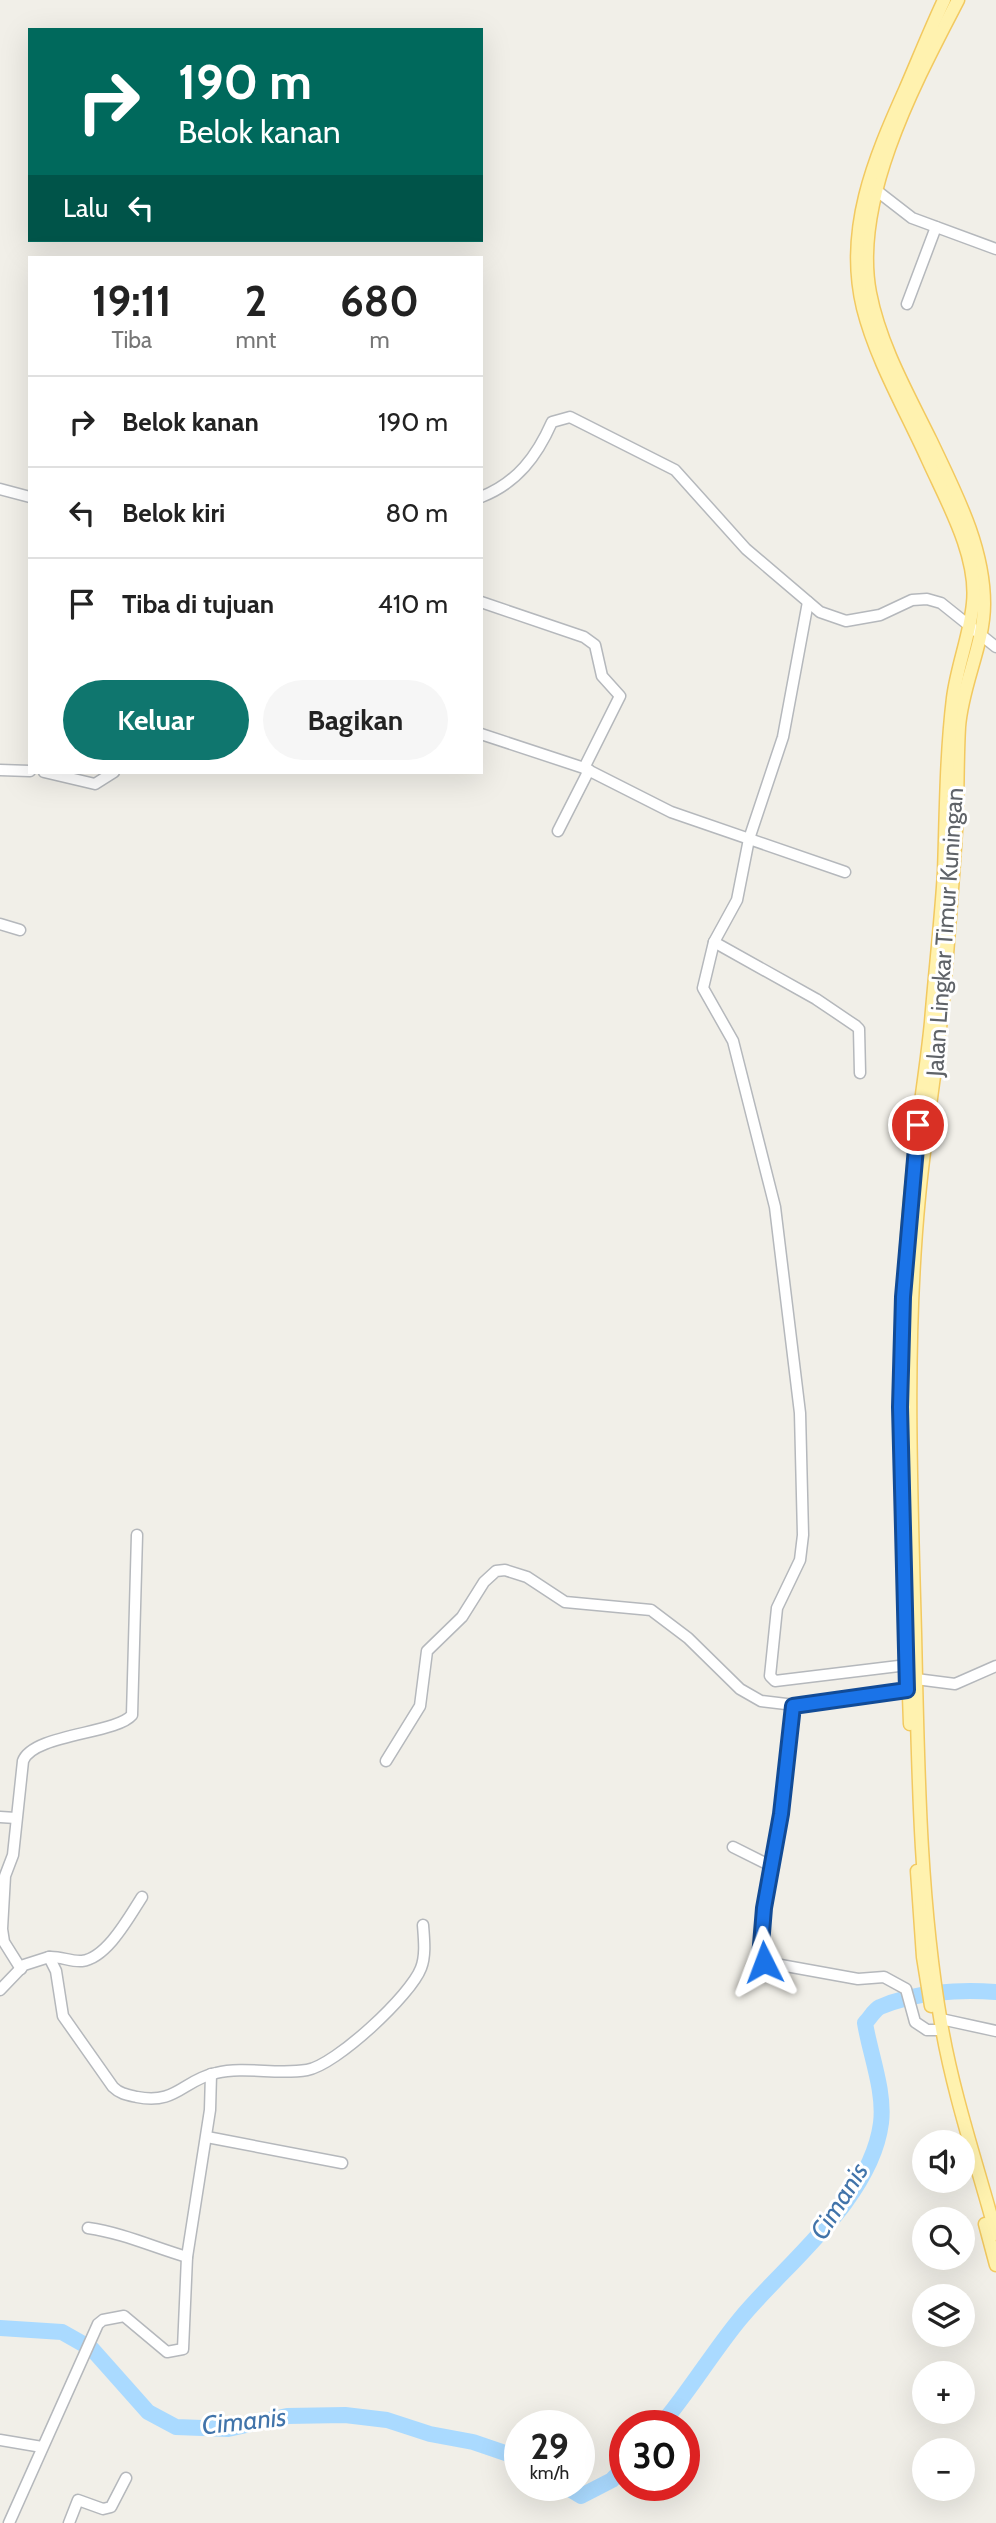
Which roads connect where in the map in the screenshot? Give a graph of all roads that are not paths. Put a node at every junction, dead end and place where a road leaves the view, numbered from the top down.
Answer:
1 (944, 0) edge
2 (958, 0) edge
3 (872, 187) junction
4 (936, 227) junction
5 (996, 249) edge
6 (907, 304) dead end
7 (0, 489) edge
8 (28, 496) edge
9 (483, 496) edge
10 (808, 602) junction
11 (483, 604) edge
12 (969, 624) junction
13 (979, 635) junction
14 (996, 647) edge
15 (483, 735) edge
16 (587, 769) junction
17 (0, 770) edge
18 (28, 771) edge
19 (52, 774) edge
20 (111, 774) edge
21 (558, 831) dead end
22 (749, 839) junction
23 (845, 872) dead end
24 (0, 924) edge
25 (20, 930) dead end
26 (714, 942) junction
27 (860, 1073) dead end
28 (137, 1535) dead end
29 (906, 1665) junction
30 (996, 1666) edge
31 (916, 1679) junction
32 (907, 1690) junction
33 (793, 1706) junction
34 (386, 1761) dead end
35 (0, 1817) edge
36 (16, 1818) junction
37 (733, 1847) dead end
38 (771, 1866) junction
39 (142, 1897) dead end
40 (423, 1925) dead end
41 (49, 1957) junction
42 (21, 1969) junction
43 (931, 1978) junction
44 (0, 1990) edge
45 (938, 2021) junction
46 (996, 2031) edge
47 (211, 2074) junction
48 (960, 2130) edge
49 (207, 2137) junction
50 (342, 2163) dead end
51 (975, 2189) edge
52 (88, 2228) dead end
53 (996, 2234) edge
54 (187, 2257) junction
55 (996, 2264) edge
56 (0, 2440) edge
57 (41, 2447) junction
58 (126, 2478) dead end
59 (9, 2523) edge
60 (69, 2523) edge

1 - 3 main road, Jalan Lingkar Timur Kuningan
2 - 3 main road, Jalan Lingkar Timur Kuningan
3 - 4 street
3 - 12 main road, Jalan Lingkar Timur Kuningan
3 - 13 main road, Jalan Lingkar Timur Kuningan
4 - 5 street
4 - 6 street
7 - 8 street
9 - 10 street
10 - 12 street
10 - 22 street
11 - 16 street
12 - 13 street
12 - 29 main road, Jalan Lingkar Timur Kuningan
13 - 14 street
13 - 31 main road, Jalan Lingkar Timur Kuningan
15 - 16 street
16 - 21 street
16 - 22 street
17 - 18 street
19 - 20 street
22 - 23 street
22 - 26 street
24 - 25 street
26 - 27 street
26 - 29 street
28 - 36 street
29 - 32 main road, Jalan Lingkar Timur Kuningan
30 - 31 street
31 - 43 main road, Jalan Lingkar Timur Kuningan
32 - 33 street
32 - 43 main road, Jalan Lingkar Timur Kuningan
33 - 34 street
33 - 38 street
35 - 36 street
36 - 42 street
37 - 38 street
38 - 45 street
39 - 41 street
40 - 47 street
41 - 42 street
41 - 47 street
42 - 44 street
43 - 45 main road, Jalan Lingkar Timur Kuningan
45 - 46 street
45 - 48 main road
45 - 53 main road, Jalan Lingkar Timur Kuningan
47 - 49 street
49 - 50 street
49 - 54 street
51 - 55 main road
52 - 54 street
54 - 57 street
56 - 57 street
57 - 59 street
58 - 60 street

